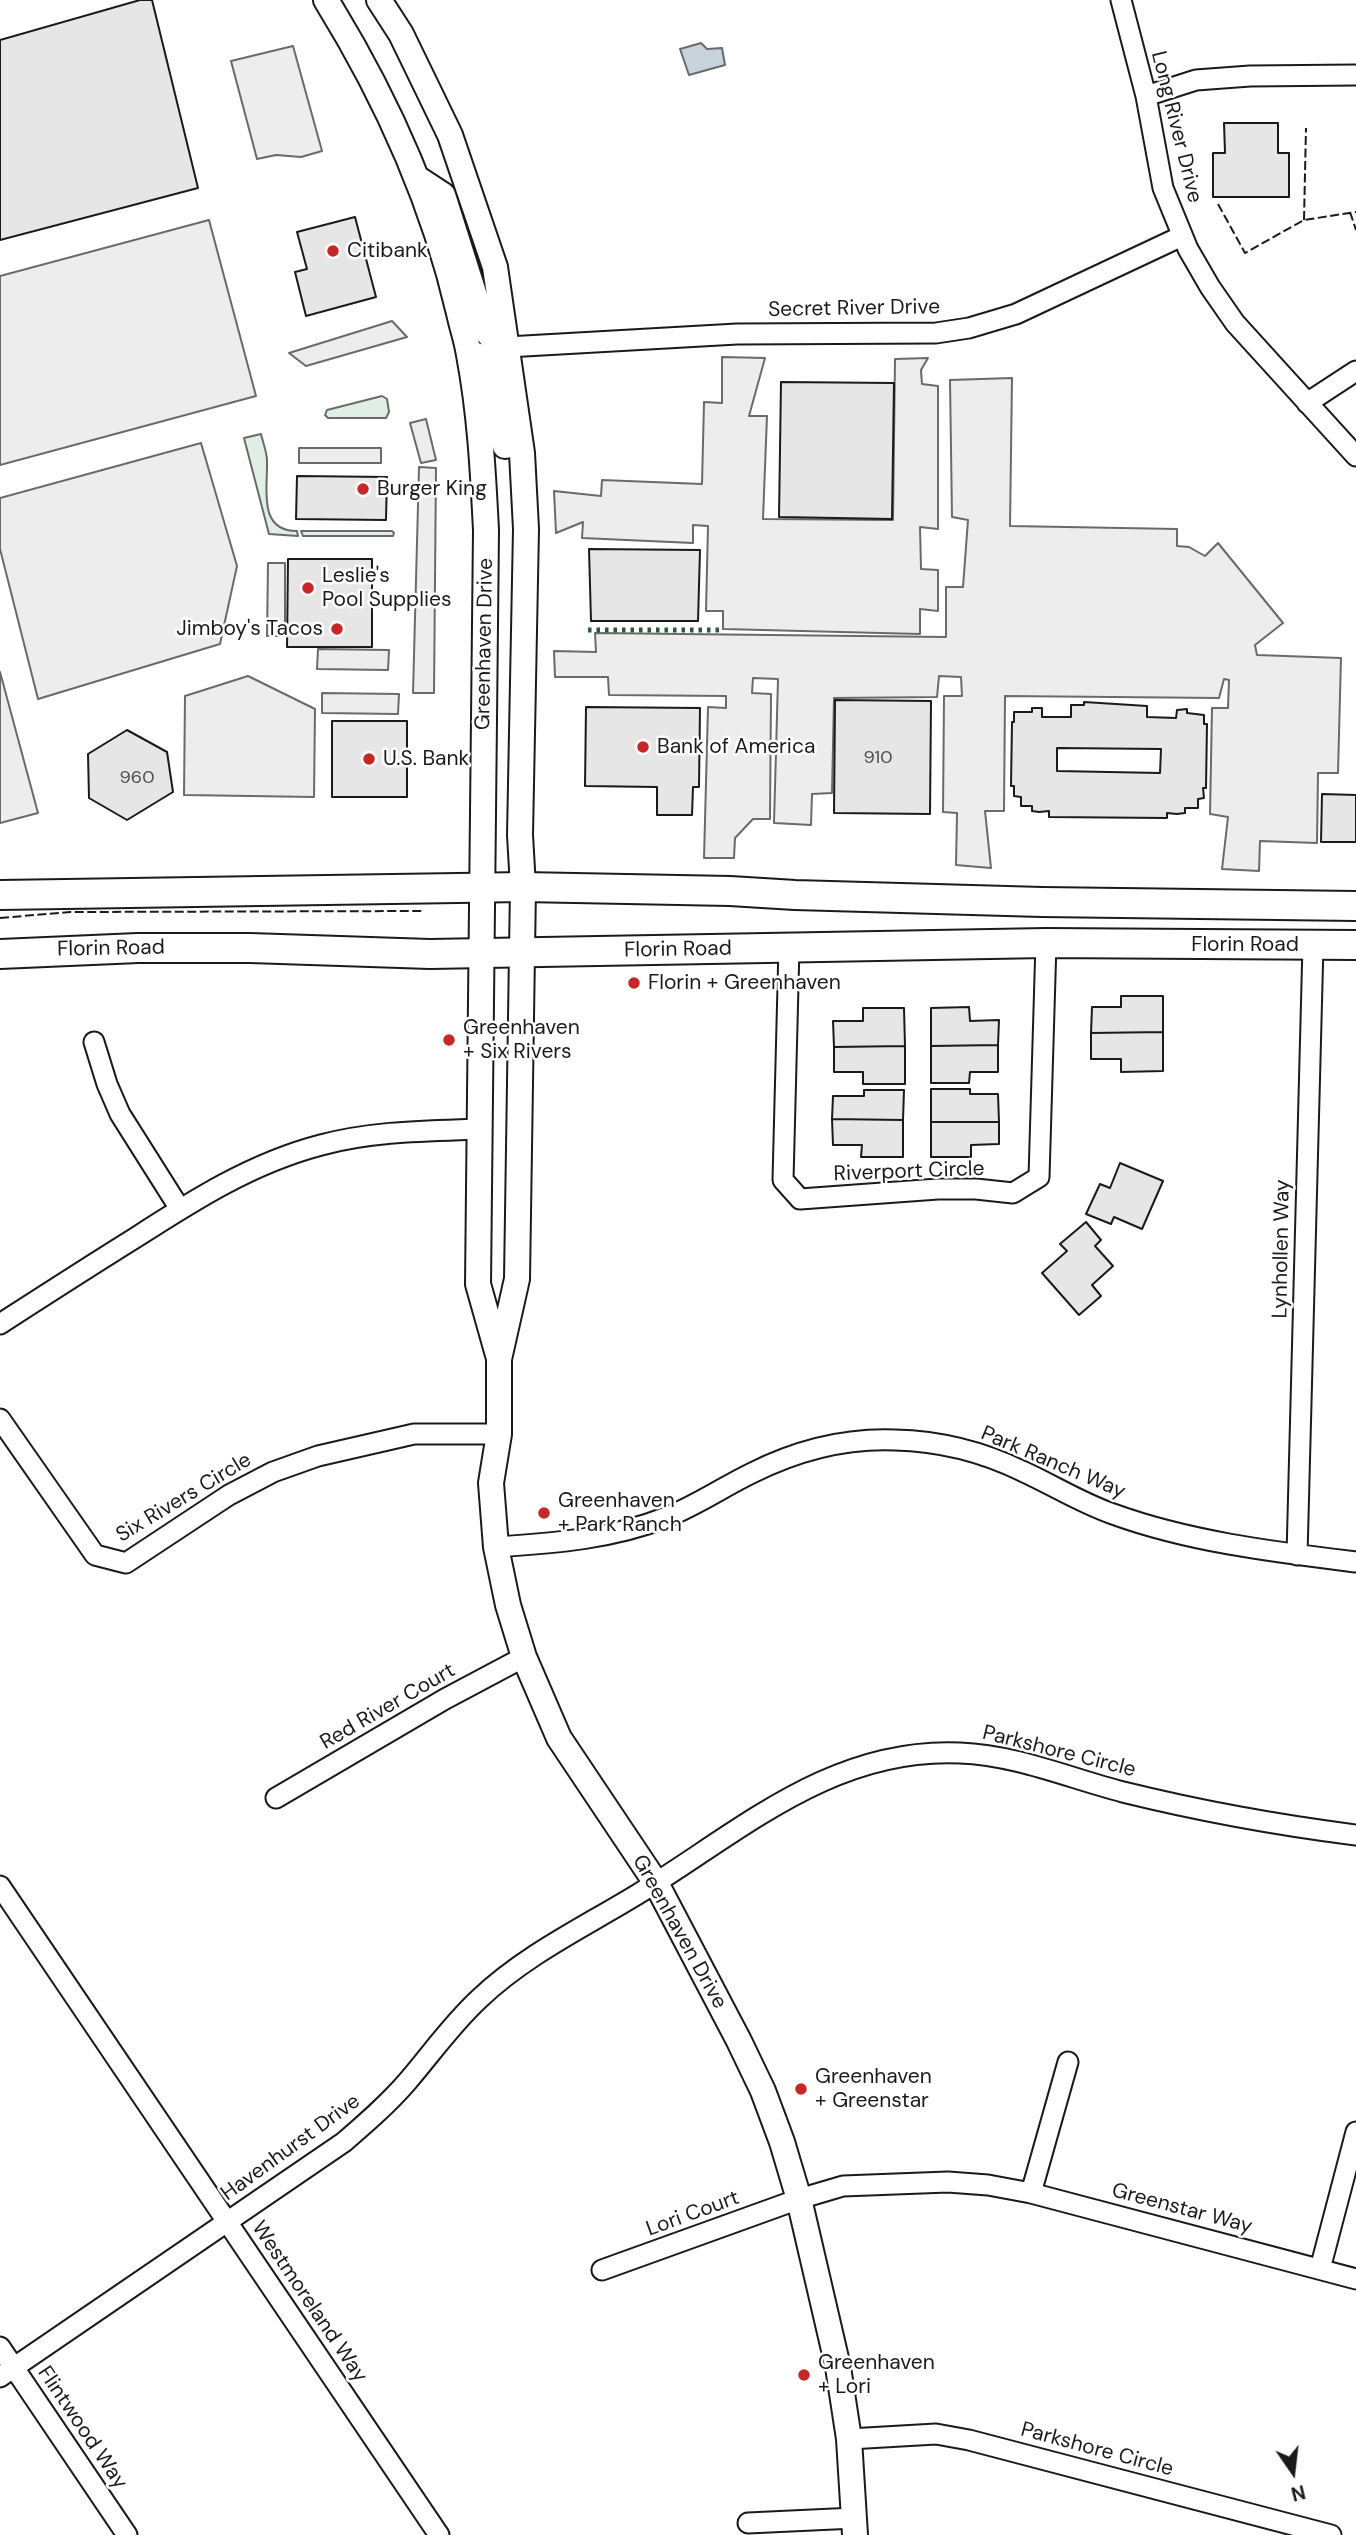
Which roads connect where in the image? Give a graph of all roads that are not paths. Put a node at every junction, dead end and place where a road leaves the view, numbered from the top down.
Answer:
1 (326, 0) edge
2 (379, 0) edge
3 (1121, 0) edge
4 (1356, 75) edge
5 (1146, 96) junction
6 (416, 178) junction
7 (1182, 236) junction
8 (508, 347) junction
9 (469, 352) junction
10 (1356, 371) edge
11 (1307, 403) junction
12 (1356, 456) edge
13 (526, 554) junction
14 (523, 887) junction
15 (483, 888) junction
16 (0, 895) edge
17 (1356, 906) edge
18 (1046, 943) junction
19 (1313, 945) junction
20 (1356, 945) edge
21 (789, 947) junction
22 (482, 953) junction
23 (522, 953) junction
24 (0, 954) edge
25 (94, 1042) dead end
26 (480, 1129) junction
27 (180, 1209) junction
28 (0, 1324) edge
29 (499, 1359) junction
30 (0, 1419) edge
31 (499, 1434) junction
32 (496, 1547) junction
33 (1297, 1555) junction
34 (1356, 1562) edge
35 (524, 1657) junction
36 (276, 1798) dead end
37 (1356, 1835) edge
38 (656, 1883) junction
39 (0, 1886) edge
40 (1069, 2062) dead end
41 (1356, 2132) edge
42 (1031, 2193) junction
43 (799, 2199) junction
44 (227, 2223) junction
45 (1320, 2269) junction
46 (601, 2270) dead end
47 (1356, 2278) edge
48 (0, 2347) edge
49 (7, 2372) edge
50 (849, 2439) junction
51 (748, 2522) dead end
52 (855, 2526) edge
53 (127, 2535) edge
54 (439, 2535) edge
55 (1331, 2535) edge

1 - 6 street, Greenhaven Drive
2 - 8 street, Greenhaven Drive
3 - 5 street, Long River Drive
4 - 5 street
5 - 7 street, Long River Drive
6 - 8 street
6 - 9 street, Greenhaven Drive
7 - 8 street, Secret River Drive
7 - 11 street, Long River Drive
8 - 13 street, Greenhaven Drive
9 - 13 street
9 - 15 street, Greenhaven Drive
10 - 11 street
11 - 12 street, Long River Drive
13 - 14 street, Greenhaven Drive
14 - 15 main road, Florin Road
14 - 17 main road, Florin Road
14 - 23 street, Greenhaven Drive
15 - 16 main road, Florin Road
15 - 22 street, Greenhaven Drive
18 - 19 main road, Florin Road
18 - 21 main road, Florin Road
18 - 21 street, Riverport Circle
19 - 20 main road, Florin Road
19 - 33 street, Lynhollen Way
21 - 23 main road, Florin Road
22 - 23 main road, Florin Road
22 - 24 main road, Florin Road
22 - 26 street, Greenhaven Drive
23 - 29 street, Greenhaven Drive
25 - 27 street
26 - 27 street
26 - 29 street, Greenhaven Drive
27 - 28 street
29 - 31 street, Greenhaven Drive
30 - 31 street, Six Rivers Circle
31 - 32 street, Greenhaven Drive
32 - 33 street, Park Ranch Way
32 - 35 street, Greenhaven Drive
33 - 34 street, Park Ranch Way
35 - 36 street, Red River Court
35 - 38 street, Greenhaven Drive
37 - 38 street, Parkshore Circle
38 - 43 street, Greenhaven Drive
38 - 44 street, Havenhurst Drive
39 - 44 street, Westmoreland Way
40 - 42 street
41 - 45 street
42 - 43 street, Greenstar Way
42 - 45 street, Greenstar Way
43 - 46 street, Lori Court
43 - 50 street, Greenhaven Drive
44 - 49 street, Havenhurst Drive
44 - 54 street, Westmoreland Way
45 - 47 street, Greenstar Way
48 - 49 street, Flintwood Way
49 - 53 street, Flintwood Way
50 - 52 street, Greenhaven Drive
50 - 55 street, Parkshore Circle
51 - 52 street, Greenhaven Drive

